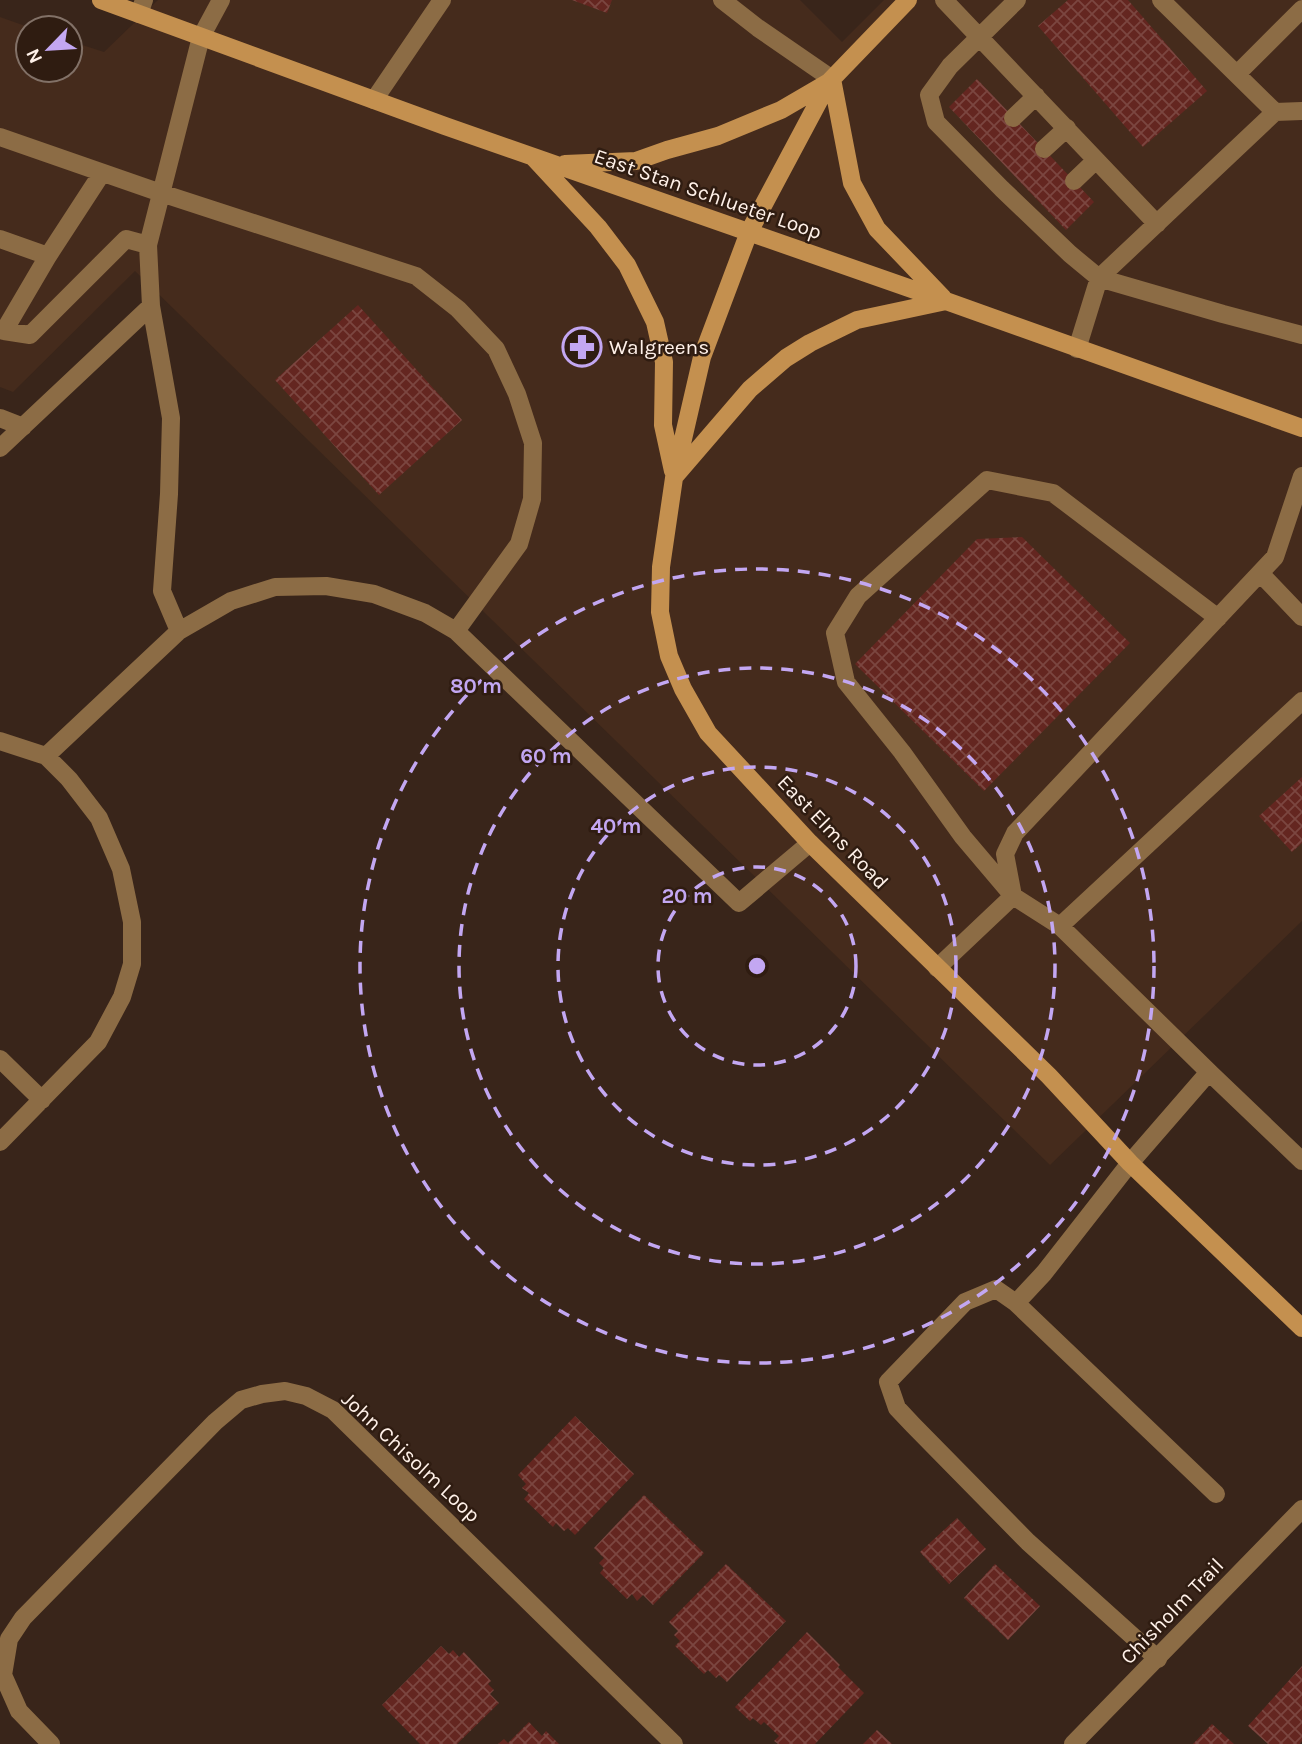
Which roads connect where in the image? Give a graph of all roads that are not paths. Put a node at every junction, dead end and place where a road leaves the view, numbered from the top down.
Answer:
1 (100, 0) edge
2 (221, 0) edge
3 (442, 0) edge
4 (722, 0) edge
5 (908, 0) edge
6 (944, 0) edge
7 (1017, 0) edge
8 (1171, 4) edge
9 (141, 7) edge
10 (1302, 9) edge
11 (979, 36) junction
12 (201, 37) junction
13 (1237, 74) junction
14 (831, 81) junction
15 (1036, 96) junction
16 (374, 100) junction
17 (1302, 111) edge
18 (1275, 112) junction
19 (1013, 118) dead end
20 (1067, 128) junction
21 (0, 137) edge
22 (986, 146) dead end
23 (1044, 149) dead end
24 (532, 156) junction
25 (973, 160) junction
26 (1096, 160) junction
27 (555, 164) junction
28 (102, 173) junction
29 (1016, 177) dead end
30 (1074, 181) dead end
31 (1002, 189) junction
32 (161, 193) junction
33 (1157, 224) junction
34 (749, 232) junction
35 (0, 239) edge
36 (148, 245) junction
37 (48, 256) junction
38 (1099, 278) junction
39 (946, 301) junction
40 (151, 306) junction
41 (2, 330) edge
42 (1302, 335) edge
43 (1077, 349) junction
44 (0, 418) edge
45 (23, 426) junction
46 (1302, 428) edge
47 (0, 448) edge
48 (1302, 476) edge
49 (674, 478) junction
50 (1260, 573) junction
51 (1302, 617) edge
52 (1218, 618) junction
53 (178, 631) junction
54 (456, 631) junction
55 (1302, 701) edge
56 (0, 741) edge
57 (46, 756) junction
58 (810, 843) junction
59 (1013, 896) junction
60 (1060, 926) junction
61 (937, 968) junction
62 (0, 1059) edge
63 (1209, 1072) junction
64 (42, 1100) junction
65 (0, 1142) edge
66 (1302, 1161) edge
67 (1130, 1163) junction
68 (1016, 1303) junction
69 (1302, 1328) edge
70 (1216, 1494) dead end
71 (1302, 1509) edge
72 (1157, 1658) junction
73 (51, 1744) edge
74 (674, 1744) edge
75 (1073, 1744) edge

1 - 9 main road, East Stan Schlueter Loop
2 - 12 street
3 - 16 street
4 - 14 street
5 - 14 main road
6 - 11 street
7 - 11 street
8 - 13 street
9 - 12 main road, East Stan Schlueter Loop
10 - 13 street
11 - 15 street
11 - 25 street
12 - 16 main road, East Stan Schlueter Loop
12 - 32 street
13 - 18 street
14 - 27 main road
14 - 34 main road, East Elms Road
14 - 39 main road
15 - 19 street
15 - 20 street
16 - 24 main road, East Stan Schlueter Loop
17 - 18 street
18 - 33 street
20 - 23 street
20 - 26 street
21 - 28 street
22 - 25 street
24 - 27 main road, East Stan Schlueter Loop
24 - 49 main road
25 - 31 street
26 - 30 street
26 - 33 street
27 - 34 main road, East Stan Schlueter Loop
28 - 32 street
28 - 37 street
29 - 31 street
31 - 38 street
32 - 36 street
32 - 54 street
33 - 38 street
34 - 39 main road, East Stan Schlueter Loop
34 - 49 main road, East Elms Road
35 - 37 street
36 - 40 street
36 - 41 street
37 - 41 street
38 - 42 street
38 - 43 street
39 - 43 main road, East Stan Schlueter Loop
39 - 49 main road
40 - 45 street
40 - 53 street
43 - 46 main road, East Stan Schlueter Loop
44 - 45 street
45 - 47 street
48 - 50 street
49 - 58 main road, East Elms Road
50 - 51 street
50 - 52 street
52 - 59 street
52 - 59 street
53 - 54 street
53 - 57 street
54 - 58 street
55 - 60 street
56 - 57 street
57 - 64 street
58 - 61 main road, East Elms Road
59 - 60 street
59 - 61 street
60 - 63 street
61 - 67 main road, East Elms Road
62 - 64 street
63 - 66 street
63 - 67 street
64 - 65 street
67 - 68 street
67 - 69 main road, East Elms Road
68 - 70 street
68 - 72 street
71 - 72 street, Chisholm Trail
72 - 75 street, Chisholm Trail
73 - 74 street, John Chisolm Loop

